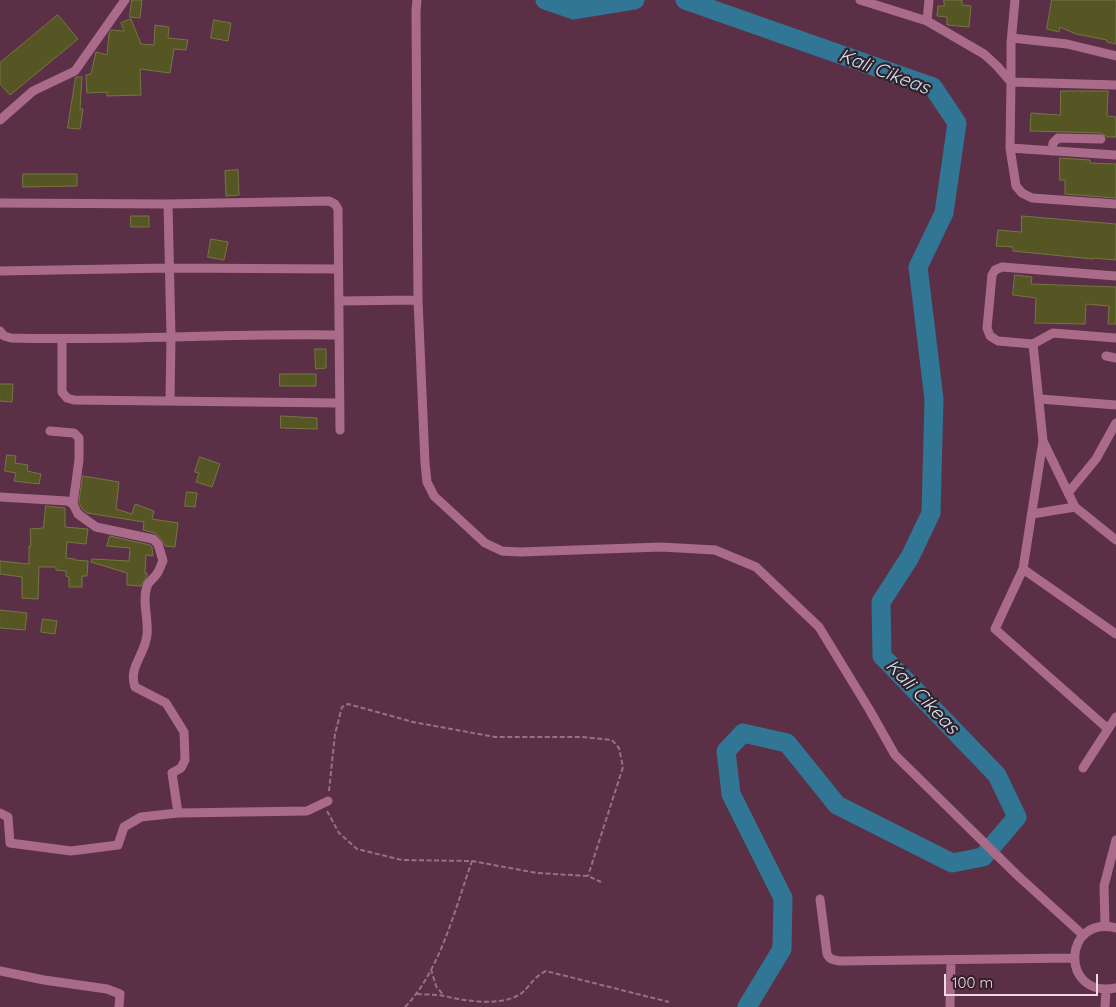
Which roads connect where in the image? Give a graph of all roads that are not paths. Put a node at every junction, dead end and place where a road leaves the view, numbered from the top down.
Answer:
1 (125, 0) edge
2 (417, 0) edge
3 (861, 0) edge
4 (929, 0) edge
5 (1014, 0) edge
6 (927, 21) junction
7 (1012, 38) junction
8 (1116, 56) edge
9 (1011, 82) junction
10 (1116, 85) edge
11 (0, 120) edge
12 (1101, 139) dead end
13 (1010, 148) junction
14 (1052, 151) junction
15 (1116, 155) edge
16 (0, 203) edge
17 (168, 204) junction
18 (1116, 204) edge
19 (169, 268) junction
20 (338, 269) junction
21 (0, 271) edge
22 (1116, 276) edge
23 (418, 300) junction
24 (339, 301) junction
25 (0, 331) edge
26 (339, 334) junction
27 (171, 337) junction
28 (1116, 338) edge
29 (62, 339) junction
30 (1033, 344) junction
31 (1040, 399) junction
32 (170, 401) junction
33 (338, 403) junction
34 (1116, 405) edge
35 (1116, 422) edge
36 (340, 430) dead end
37 (50, 431) dead end
38 (1043, 441) junction
39 (1068, 493) junction
40 (0, 497) edge
41 (73, 504) junction
42 (1075, 507) junction
43 (1032, 514) junction
44 (1116, 540) edge
45 (1023, 569) junction
46 (1116, 634) edge
47 (1116, 717) edge
48 (1108, 729) junction
49 (1083, 768) dead end
50 (328, 801) road end
51 (0, 812) edge
52 (178, 813) junction
53 (1116, 840) edge
54 (820, 900) dead end
55 (1105, 926) junction
56 (1116, 928) edge
57 (1083, 936) junction
58 (1074, 958) junction
59 (951, 961) junction
60 (0, 971) edge
61 (1116, 988) edge
62 (1106, 990) junction
63 (119, 1007) edge
64 (950, 1007) edge
65 (1105, 1007) edge

1 - 11 street
2 - 23 street
3 - 6 street
4 - 6 street
5 - 7 street
6 - 9 street
7 - 8 street
7 - 9 street
9 - 10 street
9 - 13 street
12 - 14 street
13 - 14 street
13 - 18 street
14 - 15 street
16 - 17 street
17 - 19 street
17 - 20 street
19 - 20 street
19 - 21 street
19 - 27 street
20 - 24 street
22 - 30 street
23 - 24 street
23 - 57 street
24 - 26 street
25 - 29 street
26 - 27 street
26 - 33 street
27 - 29 street
27 - 32 street
28 - 30 street
29 - 32 street
30 - 31 street
31 - 34 street
31 - 38 street
32 - 33 street
33 - 36 street
35 - 39 street
37 - 41 street
38 - 39 street
38 - 43 street
39 - 42 street
40 - 41 street
41 - 52 street
42 - 43 street
42 - 44 street
43 - 45 street
45 - 46 street
45 - 48 street
47 - 48 street
48 - 49 street
50 - 52 street
51 - 52 street
53 - 55 street
54 - 59 street
55 - 56 street
55 - 57 street
57 - 58 street
58 - 59 street
58 - 62 street
59 - 64 street
60 - 63 street
61 - 62 street
62 - 65 street

